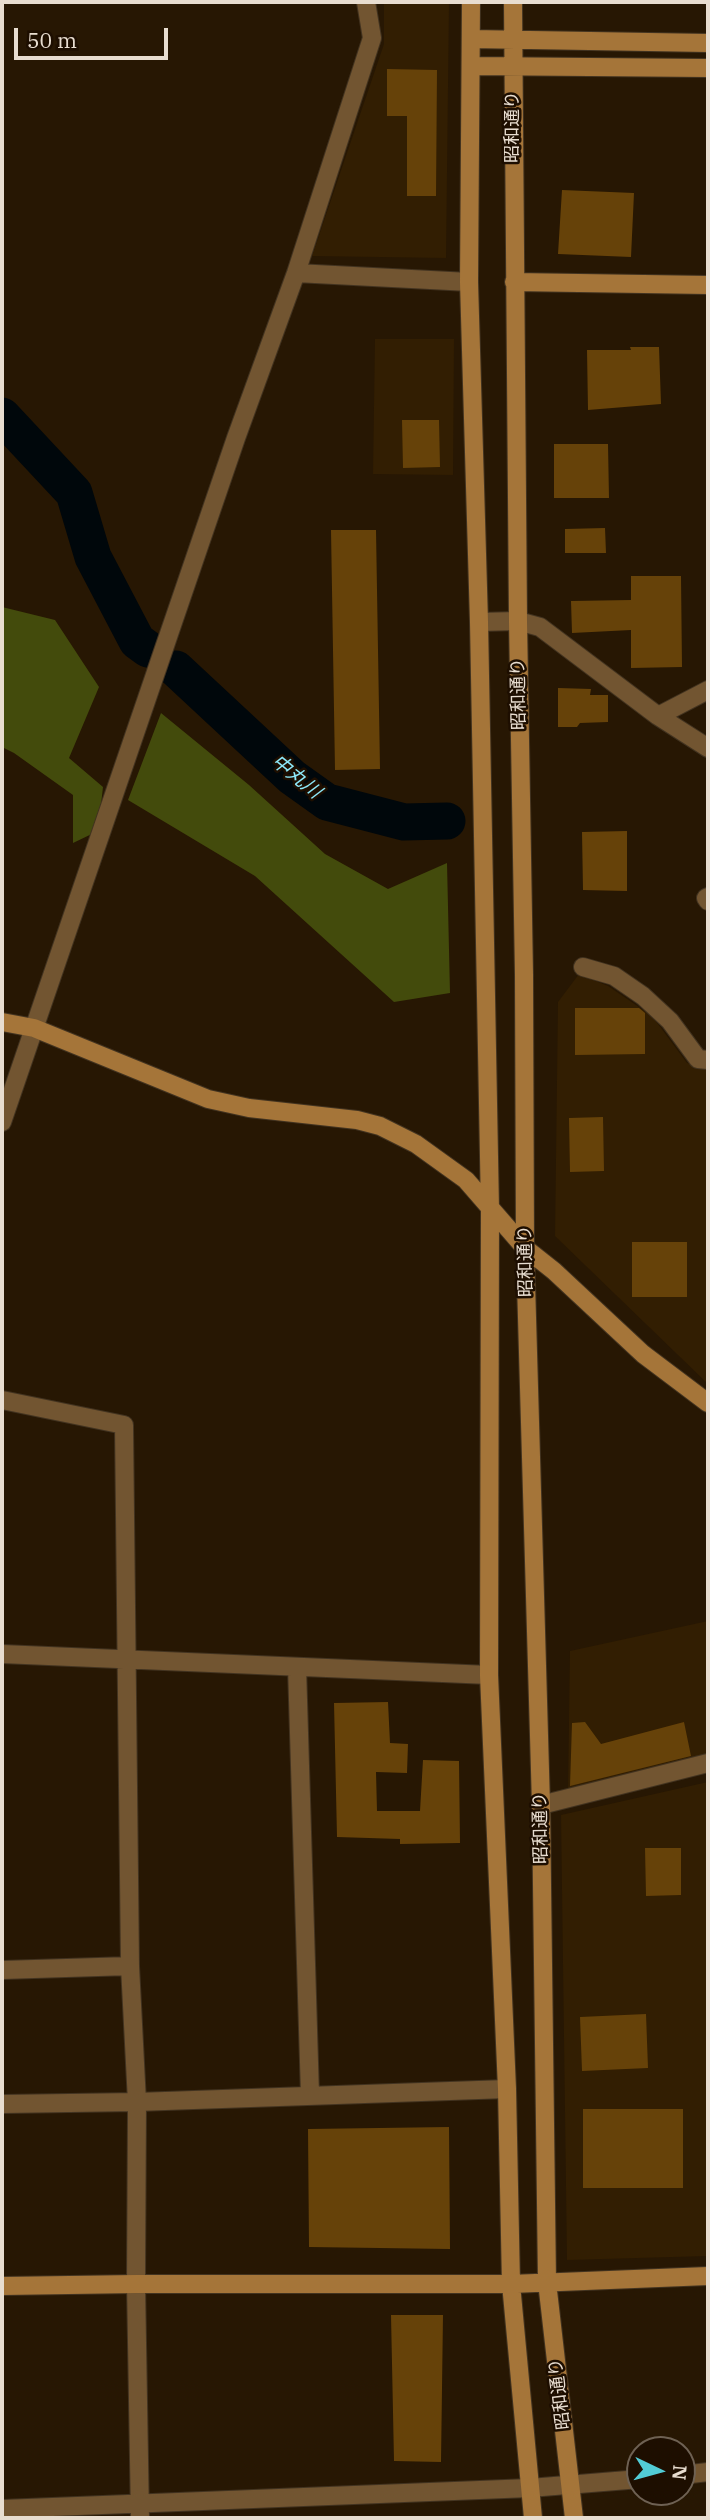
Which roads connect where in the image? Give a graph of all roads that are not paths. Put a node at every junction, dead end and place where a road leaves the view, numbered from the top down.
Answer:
1 (366, 2) edge
2 (471, 2) edge
3 (513, 2) edge
4 (471, 39) junction
5 (513, 39) junction
6 (708, 43) edge
7 (471, 66) junction
8 (514, 67) junction
9 (708, 68) edge
10 (296, 273) junction
11 (469, 282) junction
12 (514, 282) junction
13 (708, 285) edge
14 (518, 621) junction
15 (479, 622) junction
16 (708, 690) edge
17 (658, 716) junction
18 (708, 748) edge
19 (583, 967) dead end
20 (2, 1022) edge
21 (34, 1028) junction
22 (708, 1060) edge
23 (2, 1122) edge
24 (491, 1210) junction
25 (525, 1248) junction
26 (2, 1400) edge
27 (708, 1403) edge
28 (2, 1654) edge
29 (128, 1659) junction
30 (296, 1667) junction
31 (489, 1675) junction
32 (708, 1763) edge
33 (541, 1805) junction
34 (130, 1966) junction
35 (2, 1970) edge
36 (507, 2089) junction
37 (310, 2095) junction
38 (137, 2102) junction
39 (2, 2104) edge
40 (708, 2276) edge
41 (547, 2282) junction
42 (136, 2284) junction
43 (510, 2284) junction
44 (2, 2286) edge
45 (626, 2480) edge
46 (571, 2485) junction
47 (530, 2488) junction
48 (2, 2509) edge
49 (139, 2511) edge
50 (533, 2518) edge
51 (574, 2518) edge

1 - 10 street
2 - 4 street, 昭和通り
3 - 5 street, 昭和通り
4 - 5 street
4 - 7 street, 昭和通り
5 - 6 street
5 - 8 street, 昭和通り
7 - 8 street
7 - 11 street, 昭和通り
8 - 9 street
8 - 12 street, 昭和通り
10 - 11 street
10 - 21 street
11 - 15 street, 昭和通り
12 - 13 street
12 - 14 street, 昭和通り
14 - 15 street
14 - 17 street
14 - 25 street, 昭和通り
15 - 24 street, 昭和通り
16 - 17 street
17 - 18 street
19 - 22 street
20 - 21 street
21 - 23 street
21 - 24 street
24 - 25 street
24 - 31 street, 昭和通り
25 - 27 street
25 - 33 street, 昭和通り
26 - 29 street
28 - 29 street
29 - 30 street
29 - 34 street
30 - 31 street
30 - 37 street
31 - 36 street, 昭和通り
32 - 33 street
33 - 41 street, 昭和通り
34 - 35 street
34 - 38 street
36 - 37 street
36 - 43 street, 昭和通り
37 - 38 street
38 - 39 street
38 - 42 street
40 - 41 street
41 - 43 street
41 - 46 street, 昭和通り
42 - 43 street
42 - 44 street
42 - 49 street
43 - 47 street, 昭和通り
45 - 46 street
46 - 47 street
46 - 51 street, 昭和通り
47 - 49 street
47 - 50 street, 昭和通り
48 - 49 street

